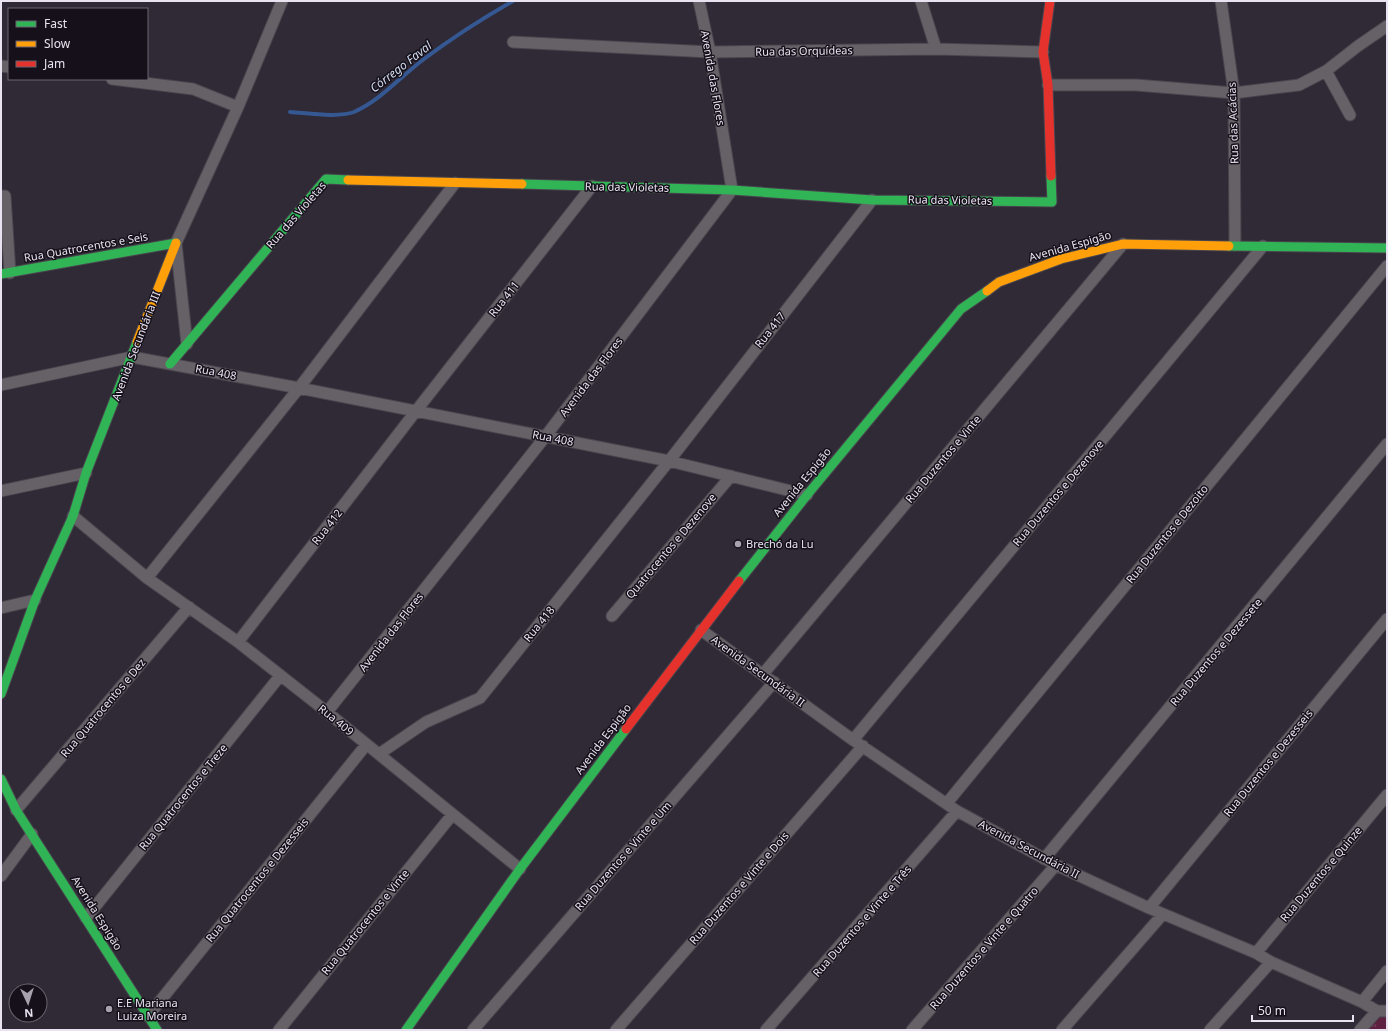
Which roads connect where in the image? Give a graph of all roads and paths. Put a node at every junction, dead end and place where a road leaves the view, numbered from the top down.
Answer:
1 (282, 1) edge
2 (699, 1) edge
3 (920, 1) edge
4 (1050, 1) edge
5 (1221, 1) edge
6 (1387, 26) edge
7 (513, 42) dead end
8 (936, 49) junction
9 (710, 52) junction
10 (1043, 52) junction
11 (1326, 71) junction
12 (120, 80) edge
13 (1048, 85) junction
14 (1234, 93) junction
15 (238, 107) junction
16 (1350, 115) dead end
17 (455, 183) junction
18 (592, 186) junction
19 (732, 190) junction
20 (1, 196) edge
21 (872, 200) junction
22 (176, 243) junction
23 (1123, 244) junction
24 (1235, 245) junction
25 (1263, 246) junction
26 (1387, 248) edge
27 (1387, 266) edge
28 (5, 274) edge
29 (187, 344) junction
30 (132, 357) junction
31 (170, 364) junction
32 (1, 385) edge
33 (299, 388) junction
34 (416, 411) junction
35 (545, 437) junction
36 (1387, 444) edge
37 (669, 460) junction
38 (86, 473) junction
39 (731, 476) junction
40 (1, 491) edge
41 (807, 495) junction
42 (73, 516) junction
43 (147, 578) junction
44 (35, 600) junction
45 (189, 607) junction
46 (1, 608) edge
47 (612, 616) dead end
48 (1387, 619) edge
49 (701, 630) junction
50 (238, 642) junction
51 (763, 674) junction
52 (280, 676) junction
53 (774, 682) junction
54 (1, 694) edge
55 (327, 712) junction
56 (853, 740) junction
57 (366, 745) junction
58 (863, 746) junction
59 (380, 754) junction
60 (1, 779) edge
61 (1387, 795) edge
62 (947, 803) junction
63 (16, 810) junction
64 (957, 811) junction
65 (452, 815) junction
66 (32, 834) junction
67 (1044, 859) junction
68 (1056, 865) junction
69 (520, 869) junction
70 (1, 876) edge
71 (1149, 908) junction
72 (1164, 914) junction
73 (86, 918) junction
74 (1256, 953) junction
75 (1271, 962) junction
76 (1387, 971) edge
77 (1362, 1002) junction
78 (1382, 1011) edge
79 (148, 1016) junction
80 (157, 1030) edge
81 (279, 1030) edge
82 (406, 1030) edge
83 (473, 1030) edge
84 (616, 1030) edge
85 (766, 1030) edge
86 (912, 1030) edge
87 (1062, 1030) edge
88 (1210, 1030) edge
89 (1360, 1030) edge

1 - 15 street, Avenida Secundária III
2 - 9 street, Avenida das Flores
3 - 8 street
4 - 10 street
5 - 14 street, Rua das Acácias
6 - 11 street
7 - 9 street, Rua das Orquídeas
8 - 9 street, Rua das Orquídeas
8 - 10 street, Rua das Orquídeas
9 - 19 street, Avenida das Flores
10 - 13 street, Rua das Violetas
11 - 14 street
11 - 16 street
12 - 15 street
13 - 14 street
13 - 21 street, Rua das Violetas
14 - 24 street, Rua das Acácias
15 - 22 street, Avenida Secundária III
17 - 18 street, Rua das Violetas
17 - 29 street, Rua das Violetas
17 - 33 street
18 - 19 street, Rua das Violetas
18 - 34 street, Rua 411
19 - 21 street, Rua das Violetas
19 - 35 street, Avenida das Flores
20 - 28 street
21 - 37 street, Rua 417
22 - 28 street, Rua Quatrocentos e Seis
22 - 29 street
22 - 30 street, Avenida Secundária III
23 - 24 street, Avenida Espigão
23 - 41 street, Avenida Espigão
23 - 51 street, Rua Duzentos e Vinte
24 - 25 street, Avenida Espigão
25 - 26 street, Avenida Espigão
25 - 56 street, Rua Duzentos e Dezenove
27 - 62 street, Rua Duzentos e Dezoito
29 - 31 street, Rua das Violetas
30 - 31 street, Rua 408
30 - 32 street
30 - 38 street, Avenida Secundária III
31 - 33 street, Rua 408
33 - 34 street, Rua 408
33 - 43 street
34 - 35 street, Rua 408
34 - 50 street, Rua 412
35 - 37 street, Rua 408
35 - 55 street, Avenida das Flores
36 - 67 street, Rua Duzentos e Dezessete
37 - 39 street, Rua 408
37 - 59 street, Rua 418
38 - 40 street
38 - 42 street, Avenida Secundária III
39 - 41 street, Rua 408
39 - 47 street, Quatrocentos e Dezenove
41 - 49 street, Avenida Espigão
42 - 43 street, Rua 409
42 - 44 street, Avenida Secundária III
43 - 45 street, Rua 409
44 - 46 street
44 - 54 street, Avenida Secundária III
45 - 50 street, Rua 409
45 - 63 street, Rua Quatrocentos e Dez
48 - 71 street, Rua Duzentos e Dezesseis
49 - 51 street, Avenida Secundária II
49 - 69 street, Avenida Espigão
50 - 52 street, Rua 409
51 - 53 street, Avenida Secundária II
52 - 55 street, Rua 409
52 - 73 street, Rua Quatrocentos e Treze
53 - 56 street, Avenida Secundária II
53 - 83 street, Rua Duzentos e Vinte e Um
55 - 57 street, Rua 409
56 - 58 street, Avenida Secundária II
57 - 59 street, Rua 409
57 - 79 street, Rua Quatrocentos e Dezesseis
58 - 62 street, Avenida Secundária II
58 - 84 street, Rua Duzentos e Vinte e Dois
59 - 65 street, Rua 409
60 - 63 street
61 - 74 street, Rua Duzentos e Quinze
62 - 64 street, Avenida Secundária II
63 - 66 street, Avenida Espigão
64 - 67 street, Avenida Secundária II
64 - 85 street, Rua Duzentos e Vinte e Três
65 - 69 street, Rua 409
65 - 81 street, Rua Quatrocentos e Vinte
66 - 70 street
66 - 73 street, Avenida Espigão
67 - 68 street, Avenida Secundária II
68 - 71 street, Avenida Secundária II
68 - 86 street, Rua Duzentos e Vinte e Quatro
69 - 82 street, Avenida Espigão
71 - 72 street, Avenida Secundária II
72 - 74 street, Avenida Secundária II
72 - 87 street
73 - 79 street, Avenida Espigão
74 - 75 street, Avenida Secundária II
75 - 77 street, Avenida Secundária II
75 - 88 street
76 - 77 street
77 - 78 street, Avenida Secundária II
78 - 89 street
79 - 80 street, Avenida Espigão

